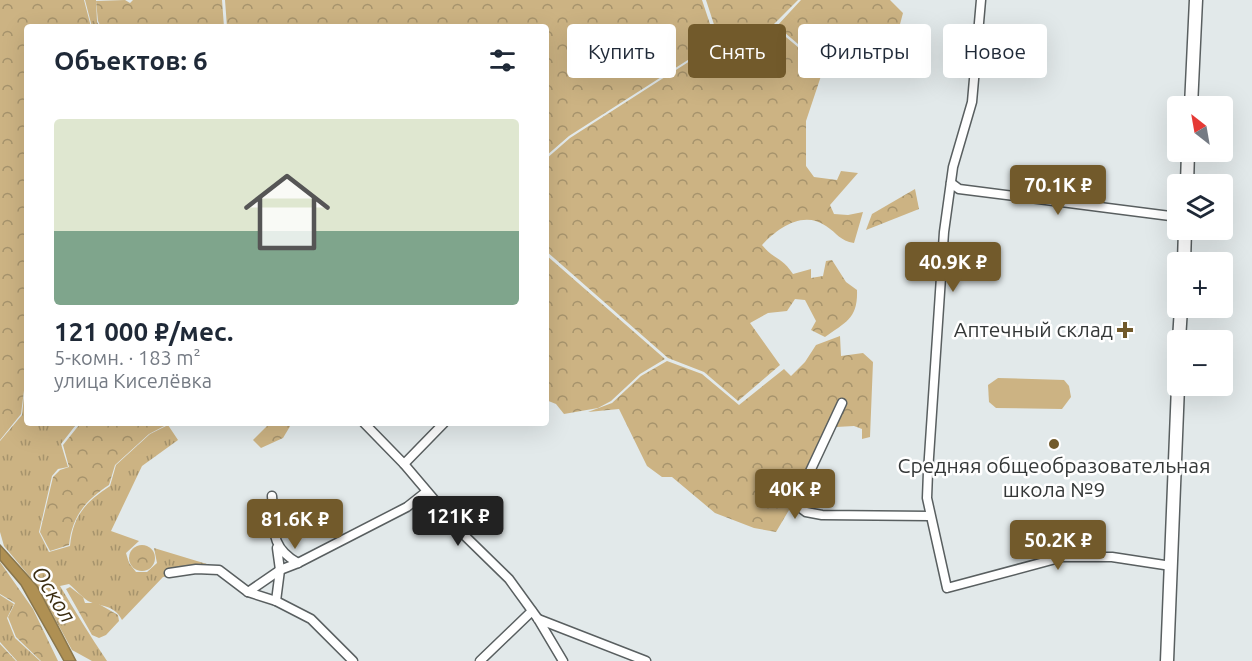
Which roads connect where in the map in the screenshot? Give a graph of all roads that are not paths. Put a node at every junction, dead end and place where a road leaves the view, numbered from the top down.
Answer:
1 (981, 0) edge
2 (1196, 0) edge
3 (1191, 96) edge
4 (951, 183) junction
5 (1167, 217) edge
6 (1178, 396) edge
7 (842, 403) dead end
8 (367, 426) edge
9 (441, 426) edge
10 (404, 464) junction
11 (426, 492) junction
12 (272, 496) dead end
13 (930, 516) junction
14 (277, 546) junction
15 (298, 563) junction
16 (1171, 566) junction
17 (280, 570) junction
18 (169, 573) dead end
19 (248, 592) junction
20 (276, 601) junction
21 (535, 615) junction
22 (353, 661) edge
23 (480, 661) edge
24 (563, 661) edge
25 (646, 661) edge
26 (1167, 661) edge

1 - 4 street
2 - 3 main road
4 - 5 street
4 - 13 street
6 - 16 main road
7 - 13 street
8 - 10 street
9 - 10 street
10 - 11 street
11 - 15 street
11 - 21 street
12 - 14 street
13 - 16 street
14 - 15 street
14 - 17 street
15 - 17 street
16 - 26 main road
17 - 19 street
17 - 20 street
18 - 19 street
19 - 20 street
20 - 22 street
21 - 23 street
21 - 24 street
21 - 25 street

